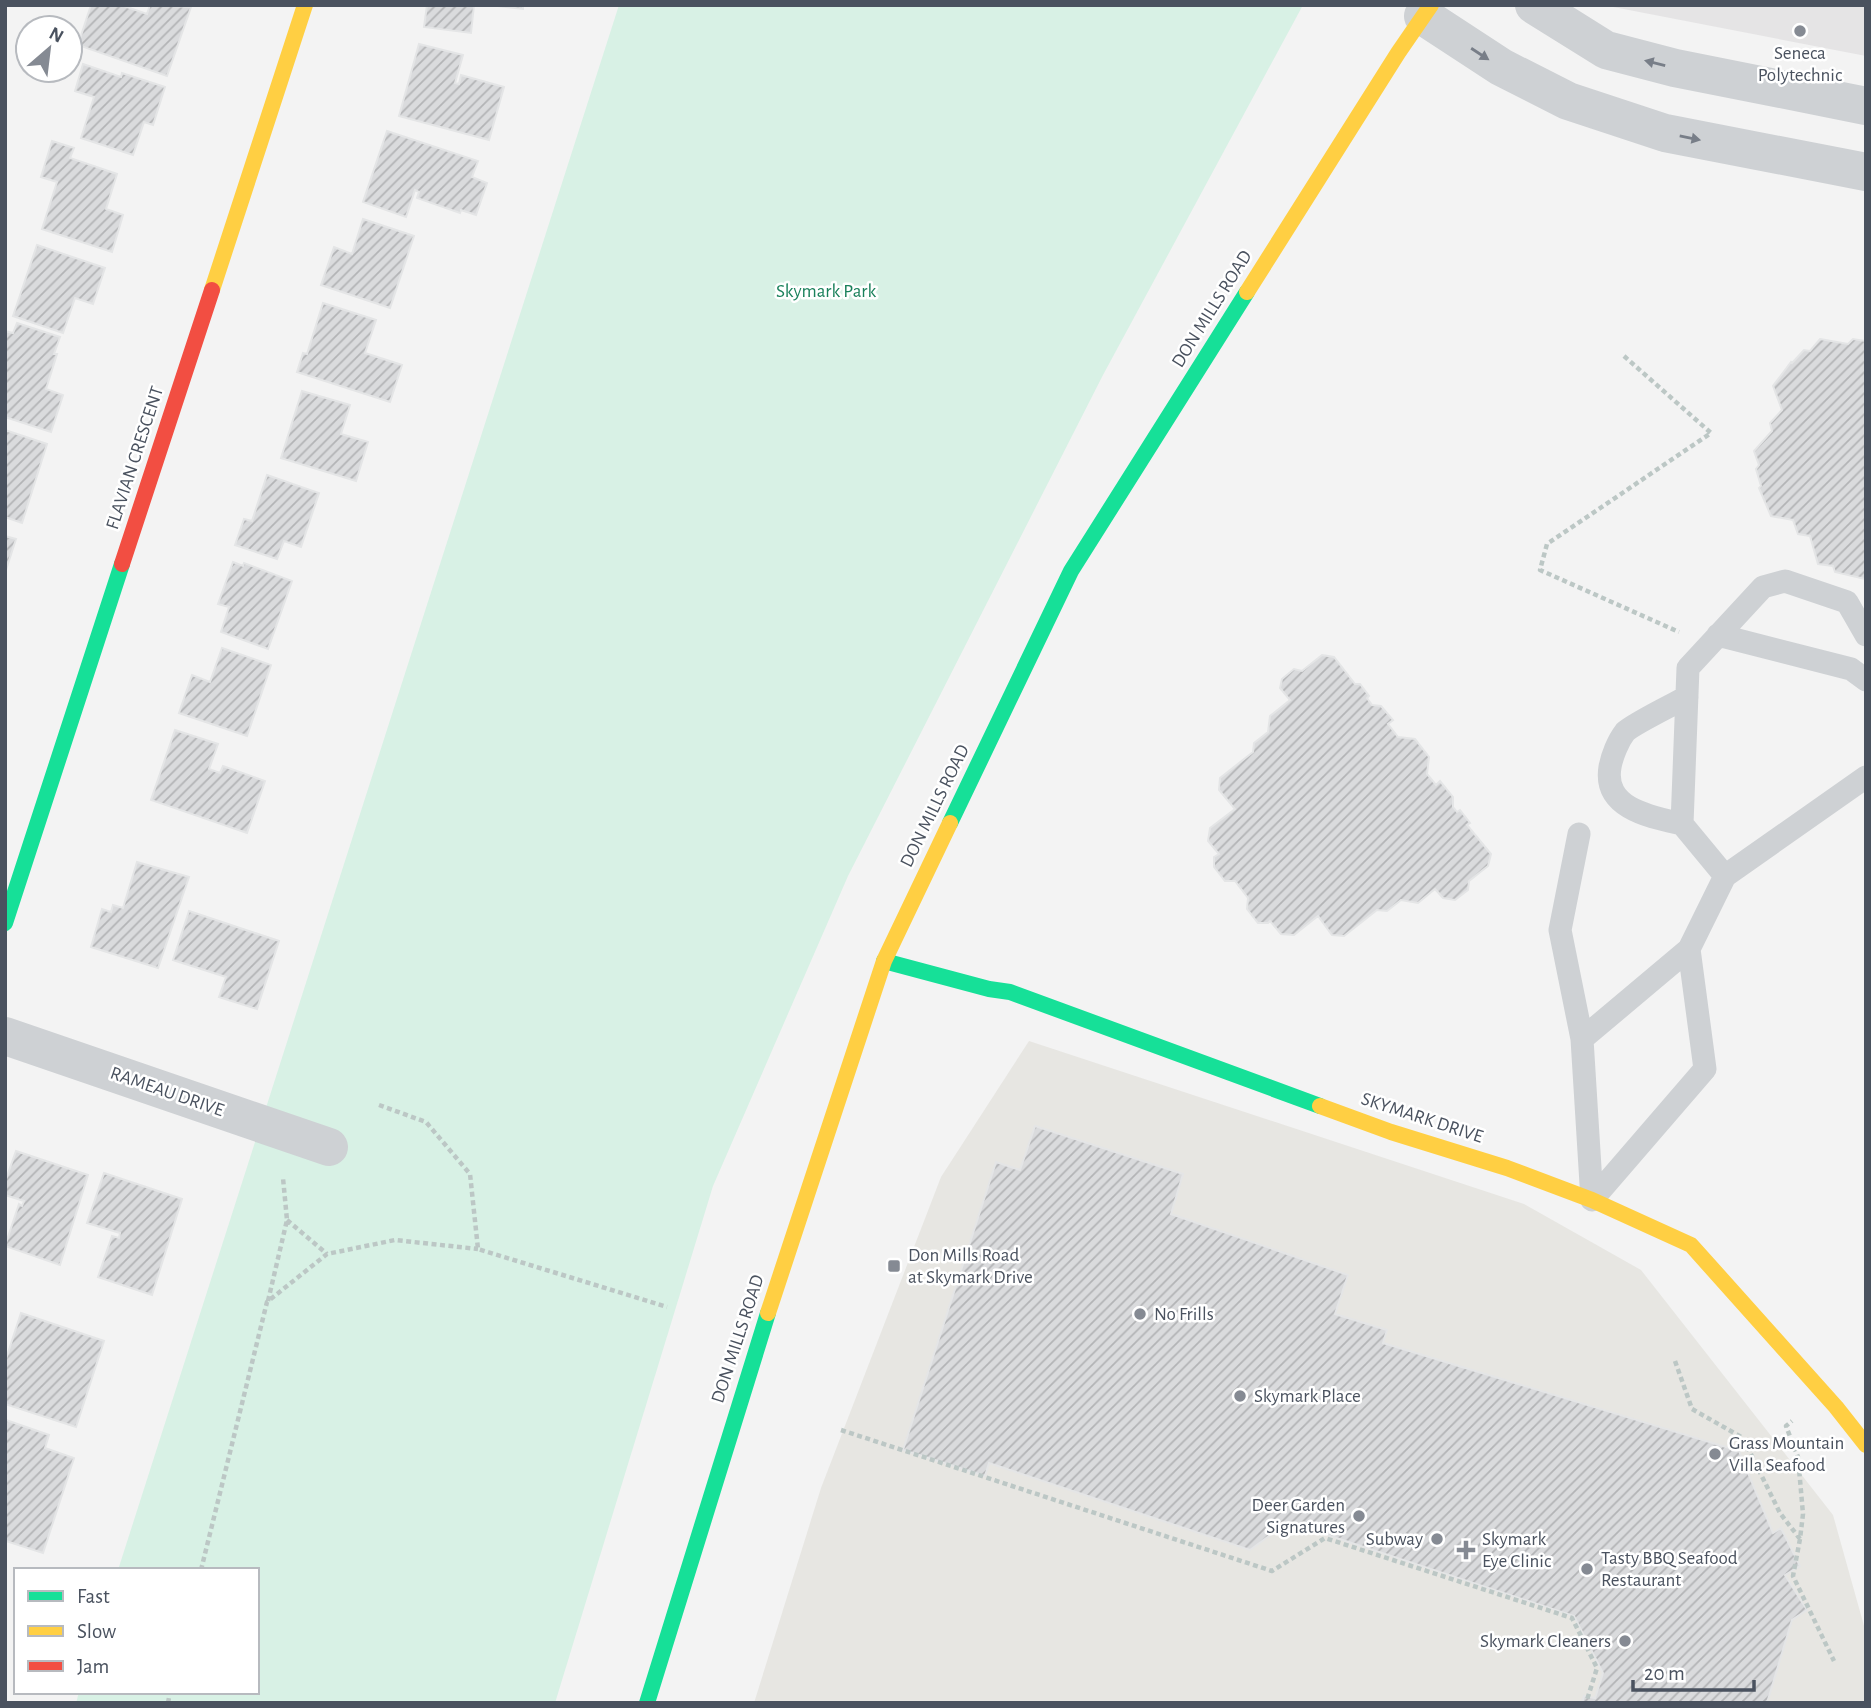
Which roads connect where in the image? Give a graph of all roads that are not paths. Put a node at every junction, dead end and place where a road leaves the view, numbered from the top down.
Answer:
1 (305, 5) edge
2 (1534, 5) edge
3 (1427, 11) edge
4 (1866, 106) edge
5 (1866, 172) edge
6 (1866, 635) edge
7 (1713, 640) junction
8 (1866, 680) edge
9 (1687, 696) junction
10 (1866, 777) edge
11 (1682, 824) junction
12 (1579, 834) dead end
13 (1724, 876) junction
14 (5, 923) edge
15 (1689, 949) junction
16 (884, 961) junction
17 (5, 1036) edge
18 (1582, 1039) junction
19 (330, 1147) dead end
20 (1592, 1200) junction
21 (1865, 1444) edge
22 (647, 1703) edge

1 - 14 street, FLAVIAN CRESCENT
4 -> 2 street
3 -> 5 street
3 - 16 street, DON MILLS ROAD
6 - 7 lane
7 - 8 lane
7 - 9 lane
9 - 11 lane
9 - 11 lane
10 - 13 lane
11 - 13 lane
12 - 18 lane
13 - 15 lane
15 - 18 lane
15 - 20 lane
16 - 20 street, SKYMARK DRIVE
16 - 22 street, DON MILLS ROAD
17 - 19 street, RAMEAU DRIVE
18 - 20 lane
20 - 21 street, SKYMARK DRIVE

